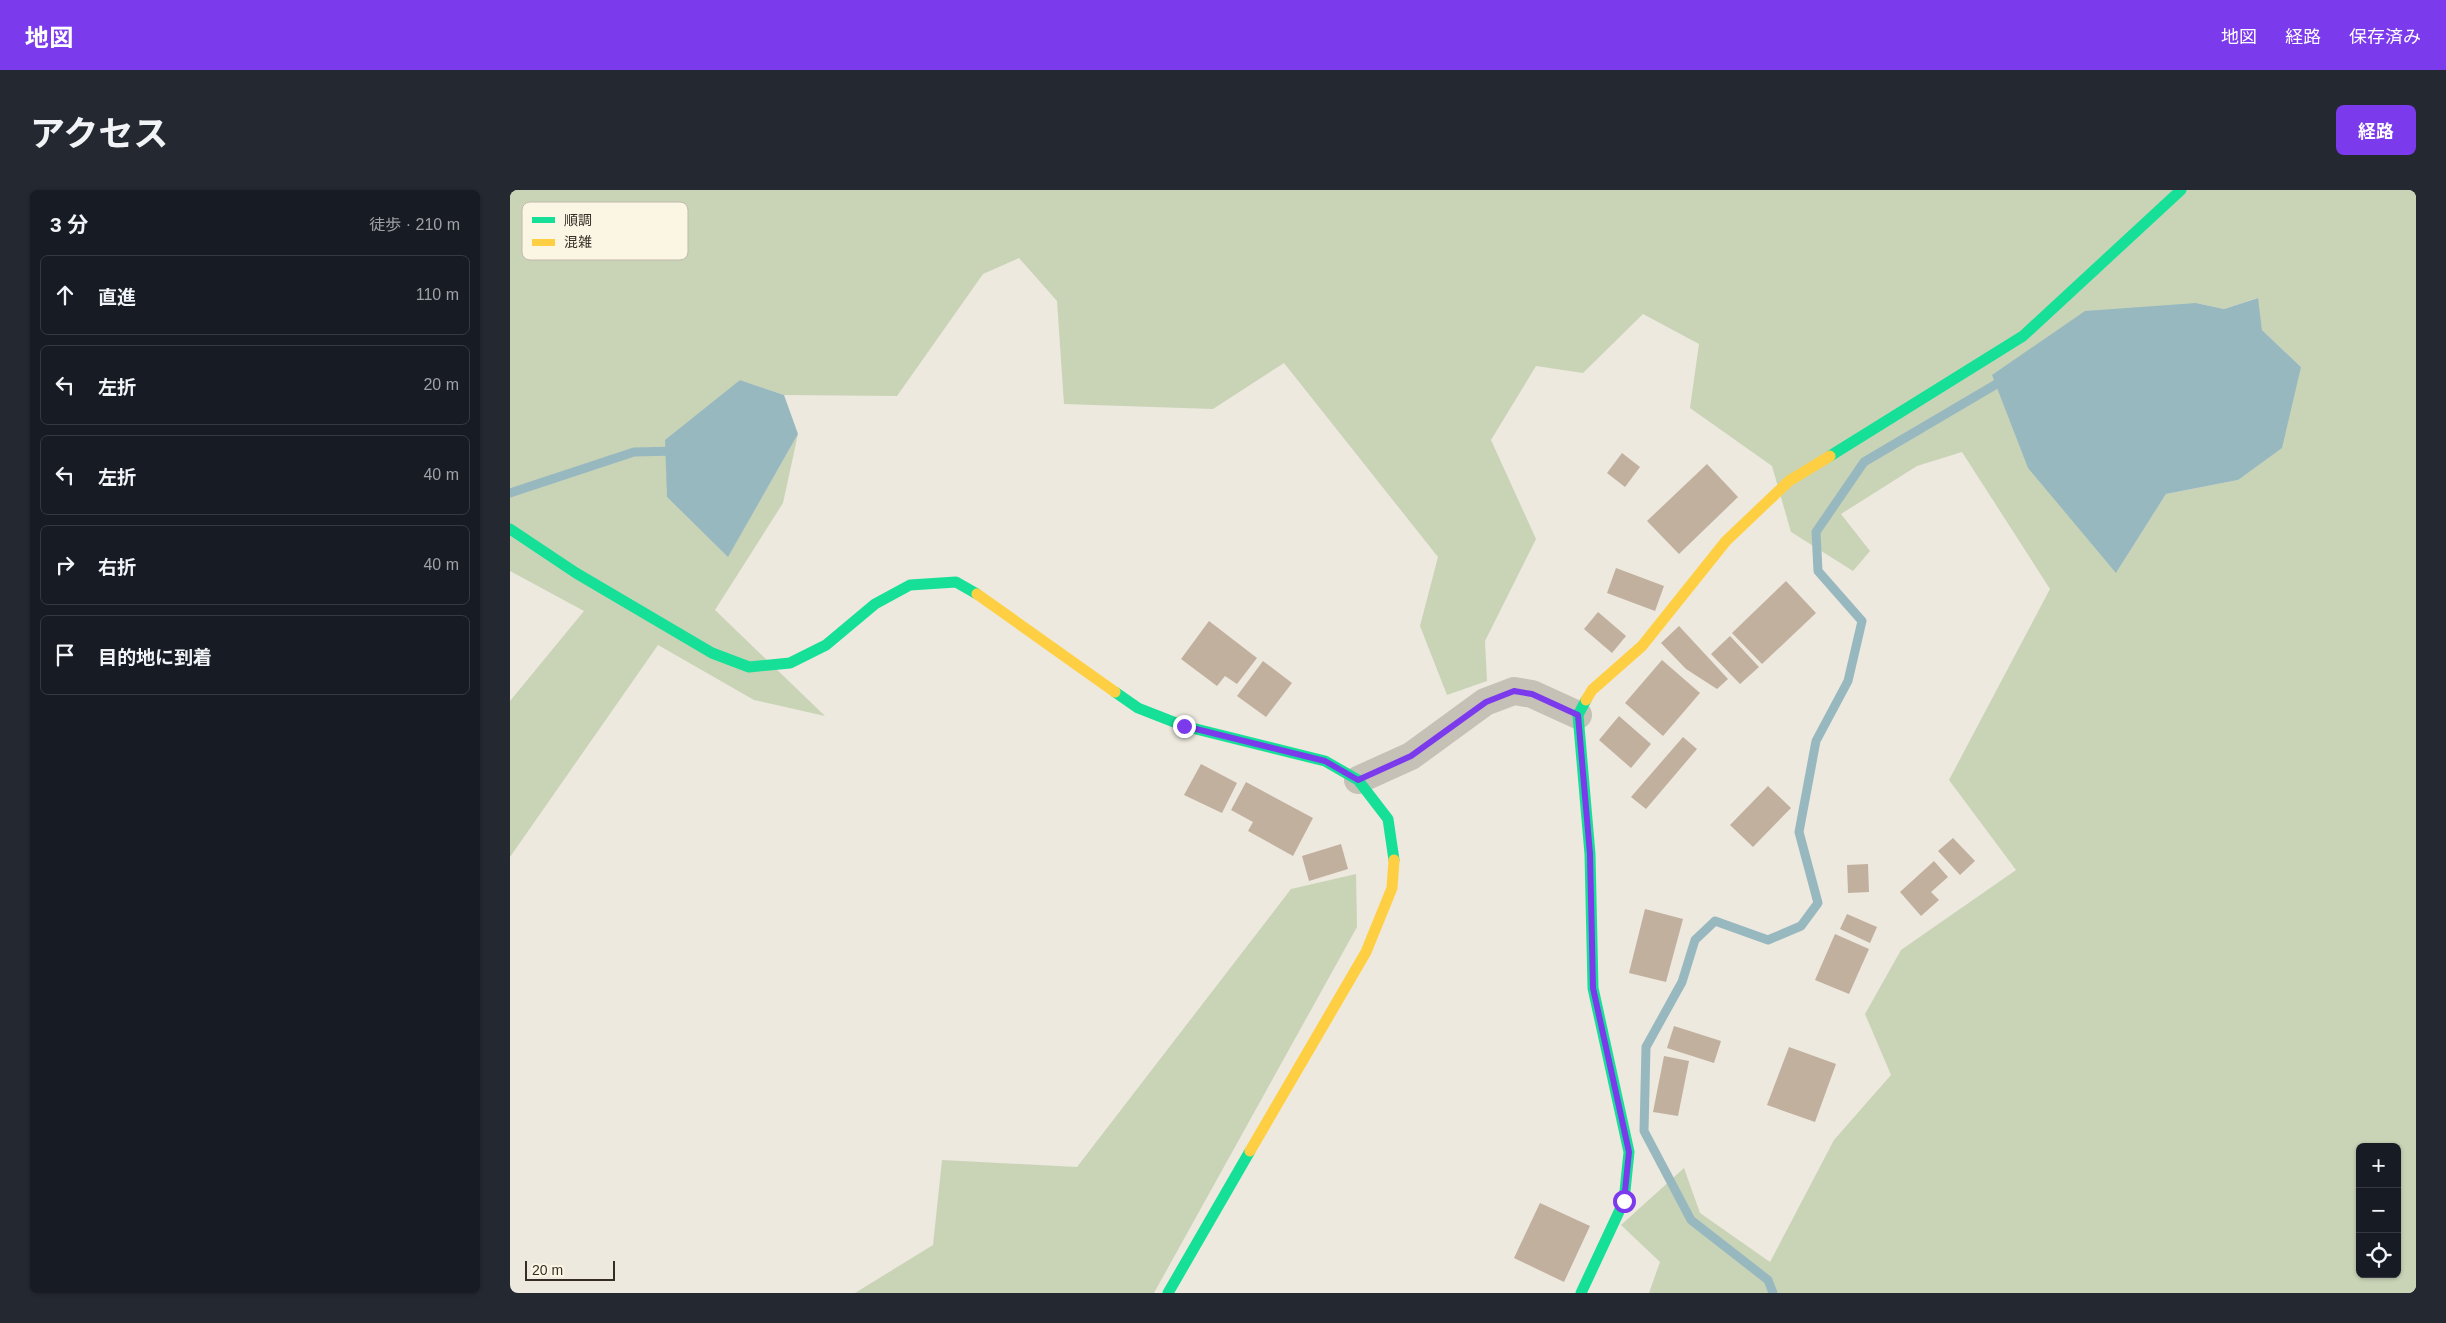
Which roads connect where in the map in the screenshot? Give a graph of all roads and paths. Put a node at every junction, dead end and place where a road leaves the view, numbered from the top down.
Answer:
1 (2181, 190) edge
2 (510, 529) edge
3 (1578, 715) junction
4 (1358, 780) junction
5 (1168, 1293) edge
6 (1581, 1293) edge

1 - 3 street
2 - 4 street
3 - 4 street
3 - 6 street
4 - 5 street

